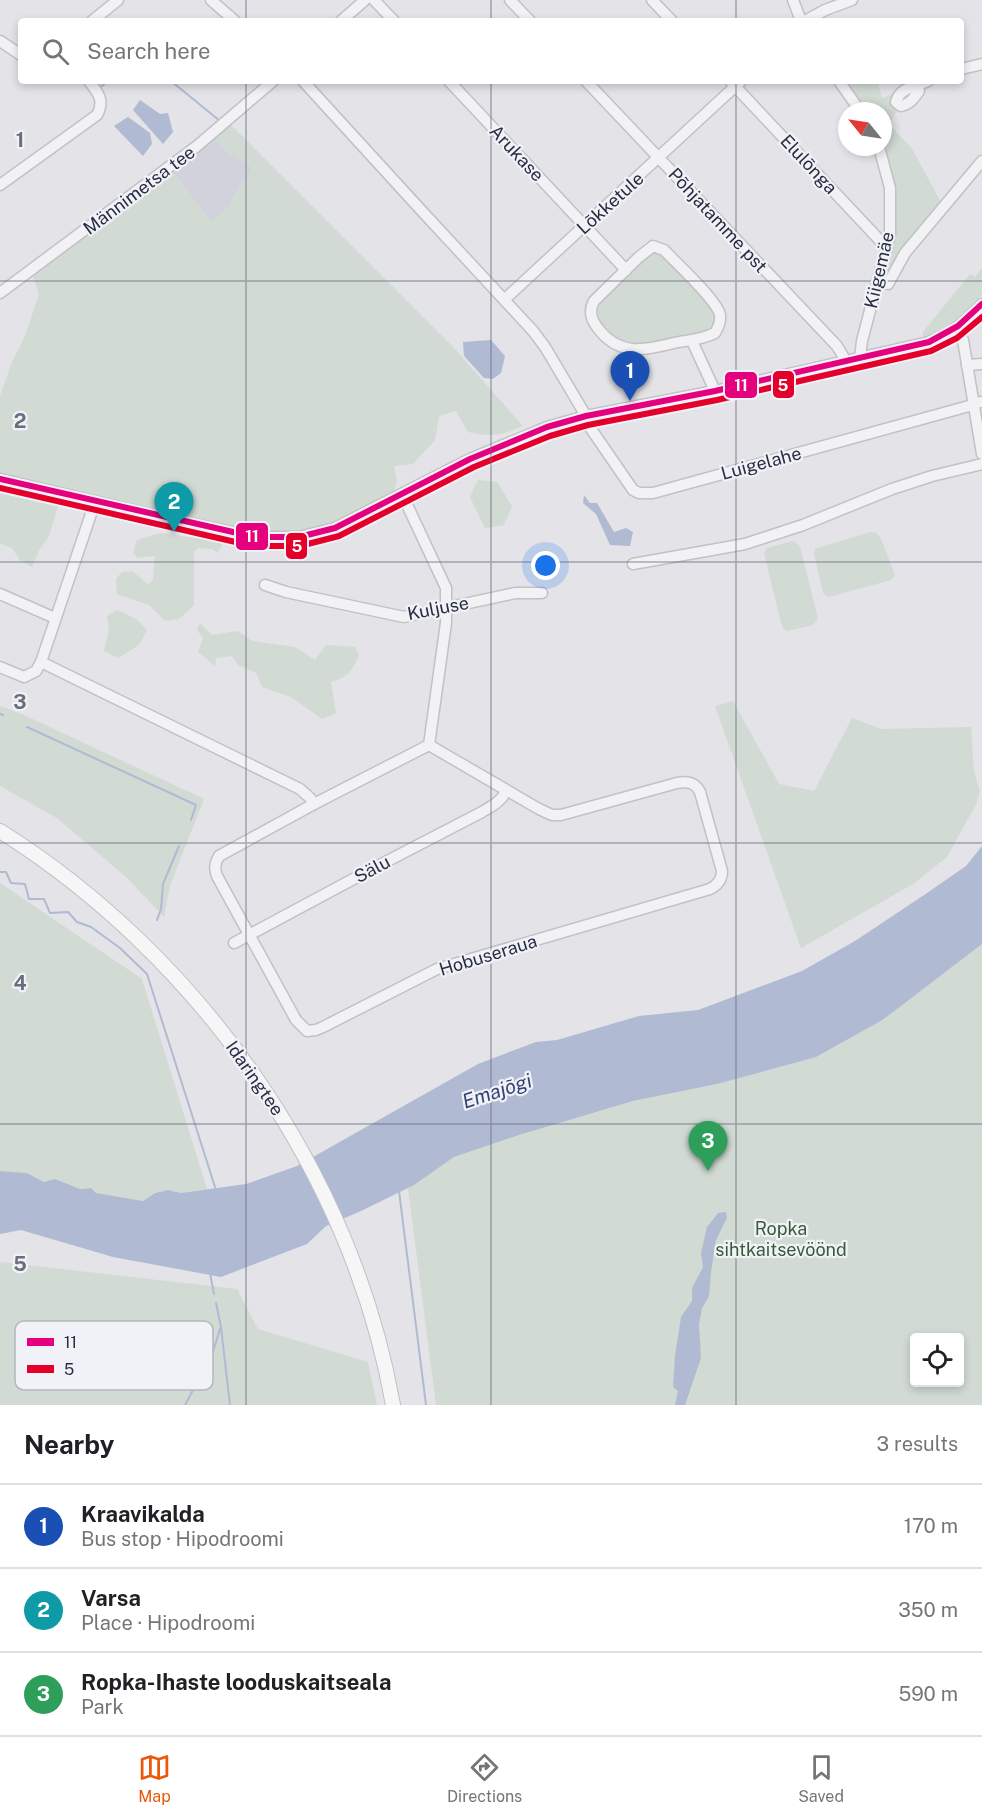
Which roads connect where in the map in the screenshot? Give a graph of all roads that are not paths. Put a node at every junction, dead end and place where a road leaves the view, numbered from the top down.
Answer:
1 (118, 0) edge
2 (210, 0) edge
3 (364, 0) edge
4 (374, 0) edge
5 (510, 0) edge
6 (652, 0) edge
7 (793, 0) edge
8 (852, 0) edge
9 (96, 18) edge
10 (231, 18) edge
11 (344, 18) edge
12 (391, 18) edge
13 (527, 18) edge
14 (669, 18) edge
15 (802, 18) edge
16 (809, 18) edge
17 (0, 41) edge
18 (18, 53) edge
19 (982, 64) edge
20 (964, 68) edge
21 (90, 84) edge
22 (269, 84) edge
23 (306, 84) edge
24 (452, 84) edge
25 (589, 84) edge
26 (735, 84) edge
27 (737, 84) edge
28 (841, 84) edge
29 (854, 102) edge
30 (881, 156) edge
31 (659, 158) junction
32 (982, 161) edge
33 (0, 185) edge
34 (586, 225) junction
35 (887, 248) junction
36 (626, 270) junction
37 (878, 282) junction
38 (0, 293) edge
39 (505, 299) junction
40 (982, 304) edge
41 (957, 329) junction
42 (692, 341) junction
43 (860, 358) junction
44 (846, 361) junction
45 (982, 364) edge
46 (967, 365) junction
47 (715, 392) junction
48 (978, 403) edge
49 (586, 417) junction
50 (982, 454) edge
51 (982, 464) edge
52 (0, 479) edge
53 (402, 494) junction
54 (95, 502) junction
55 (633, 564) dead end
56 (265, 585) dead end
57 (542, 593) dead end
58 (0, 594) edge
59 (446, 608) junction
60 (55, 618) junction
61 (41, 662) junction
62 (0, 667) edge
63 (429, 746) junction
64 (506, 791) junction
65 (314, 804) junction
66 (0, 831) edge
67 (250, 936) junction
68 (234, 944) dead end
69 (393, 1405) edge

1 - 9 street
2 - 10 street
3 - 11 street
4 - 12 street
5 - 13 street
6 - 14 street
7 - 15 street
8 - 16 street
17 - 18 street
19 - 20 street
21 - 33 street
22 - 38 street, Männimetsa tee
23 - 39 street, Luigelahe
24 - 34 street, Arukase
25 - 31 street, Põhjatamme pst
26 - 31 street, Lõkketule
27 - 35 street, Elulõnga
28 - 29 street
30 - 35 street, Kiigemäe
31 - 34 street, Lõkketule
31 - 44 street, Põhjatamme pst
32 - 37 street
34 - 36 street, Arukase
34 - 39 street, Lõkketule
35 - 37 street, Kiigemäe
36 - 42 street
36 - 42 street
37 - 43 street, Kiigemäe
39 - 49 street, Luigelahe
40 - 41 street
41 - 43 street
41 - 46 street
42 - 47 street
43 - 44 street
44 - 47 street
45 - 46 street
46 - 48 street
47 - 49 street
48 - 49 street, Luigelahe
48 - 50 street
49 - 53 street
51 - 55 street
52 - 54 street
53 - 54 street
53 - 59 street
54 - 60 street
56 - 59 street, Kuljuse
57 - 59 street, Kuljuse
58 - 60 street
59 - 63 street
60 - 61 street
61 - 62 street
61 - 65 street
63 - 64 street, Hobuseraua
63 - 65 street, Hobuseraua
64 - 67 street, Sälu
64 - 67 street, Hobuseraua
65 - 67 street, Hobuseraua
66 - 69 main road, Idaringtee
67 - 68 street, Sälu

